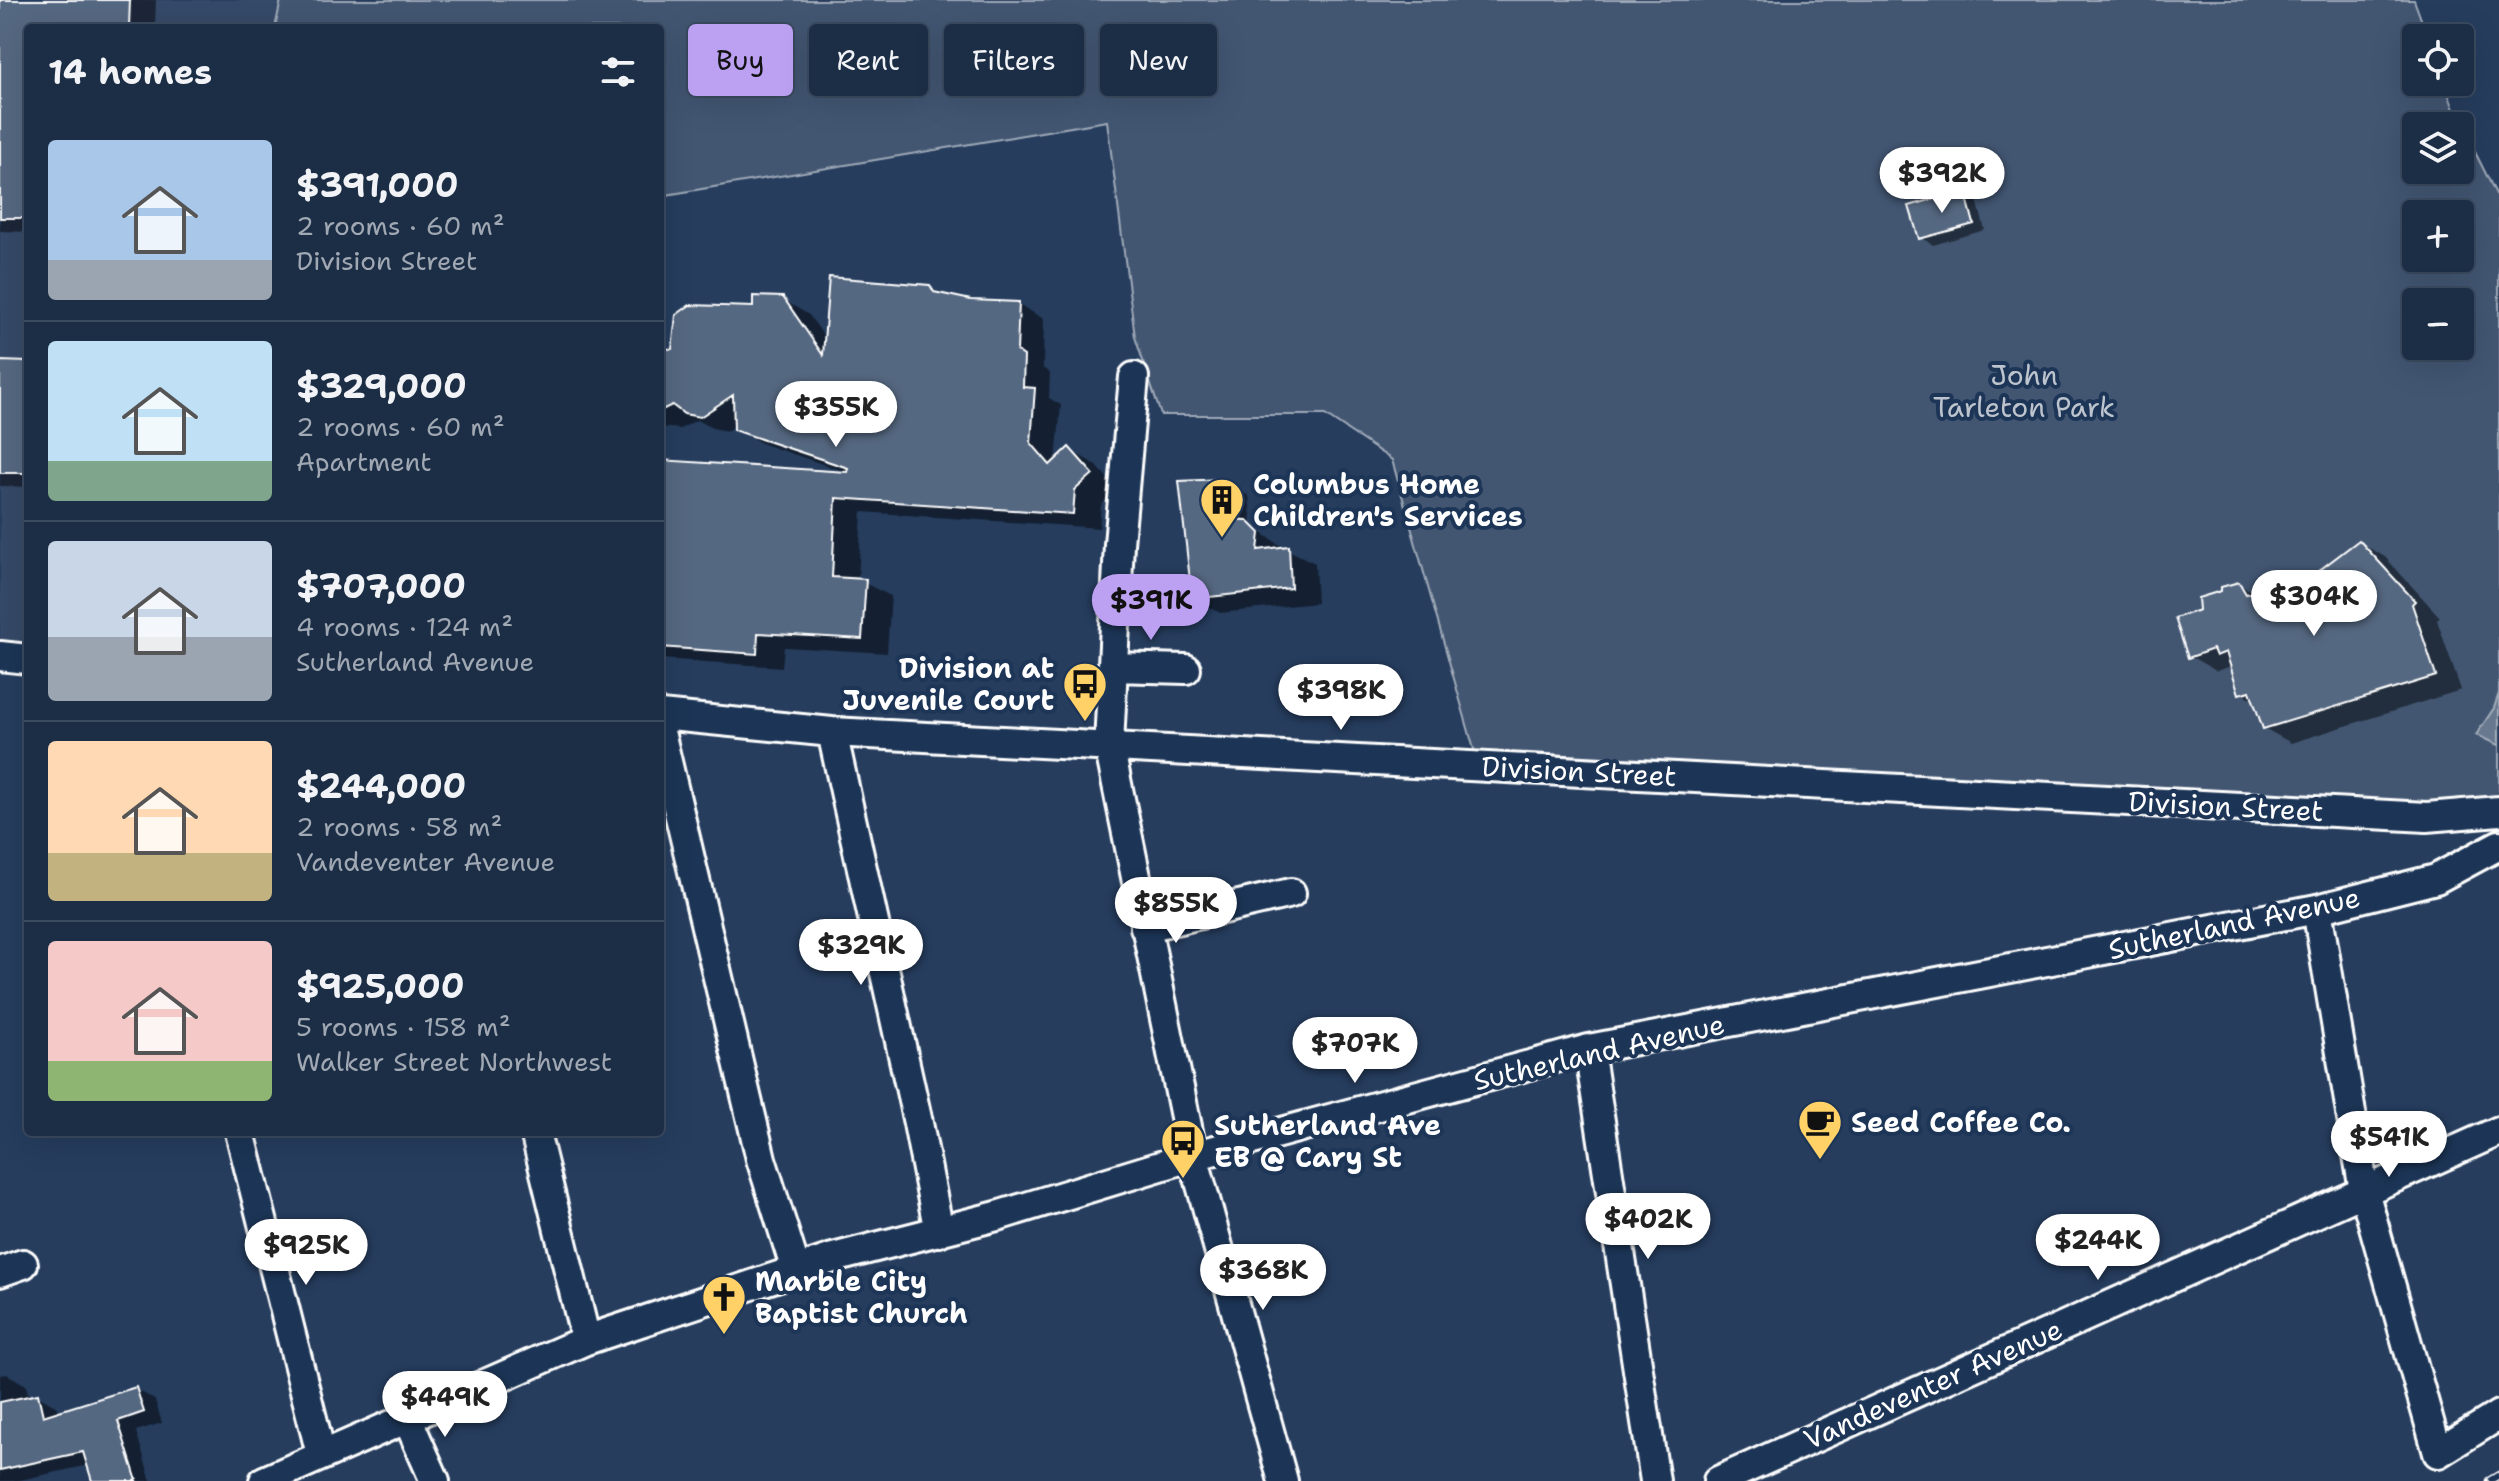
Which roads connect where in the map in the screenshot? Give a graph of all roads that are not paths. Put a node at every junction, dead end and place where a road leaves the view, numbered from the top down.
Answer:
1 (1134, 377) dead end
2 (0, 656) edge
3 (24, 659) edge
4 (1114, 667) junction
5 (1186, 669) dead end
6 (664, 715) edge
7 (832, 732) junction
8 (1109, 745) junction
9 (664, 749) edge
10 (2499, 811) edge
11 (2499, 845) edge
12 (1291, 893) dead end
13 (2317, 909) junction
14 (1145, 927) junction
15 (1589, 1049) junction
16 (2499, 1131) edge
17 (241, 1136) edge
18 (536, 1136) edge
19 (1193, 1156) junction
20 (2364, 1191) junction
21 (939, 1232) junction
22 (796, 1270) junction
23 (586, 1340) junction
24 (2499, 1415) edge
25 (407, 1418) junction
26 (321, 1454) junction
27 (264, 1481) edge
28 (435, 1481) edge
29 (1283, 1481) edge
30 (1655, 1481) edge
31 (1718, 1481) edge

1 - 4 street
2 - 3 street
4 - 5 street
4 - 8 street
6 - 7 street, Division Street
7 - 8 street, Division Street
7 - 21 street
8 - 10 street, Division Street
8 - 14 street
9 - 22 street
11 - 13 street, Sutherland Avenue
12 - 14 street
13 - 15 street, Sutherland Avenue
13 - 20 street
14 - 19 street
15 - 19 street, Sutherland Avenue
15 - 30 street
16 - 20 street, Vandeventer Avenue
17 - 26 street
18 - 23 street
19 - 21 street, Sutherland Avenue
19 - 29 street
20 - 24 street
20 - 31 street, Vandeventer Avenue
21 - 22 street, Sutherland Avenue
22 - 23 street, Sutherland Avenue
23 - 25 street, Sutherland Avenue
25 - 26 street, Sutherland Avenue
25 - 28 street
26 - 27 street, Sutherland Avenue

